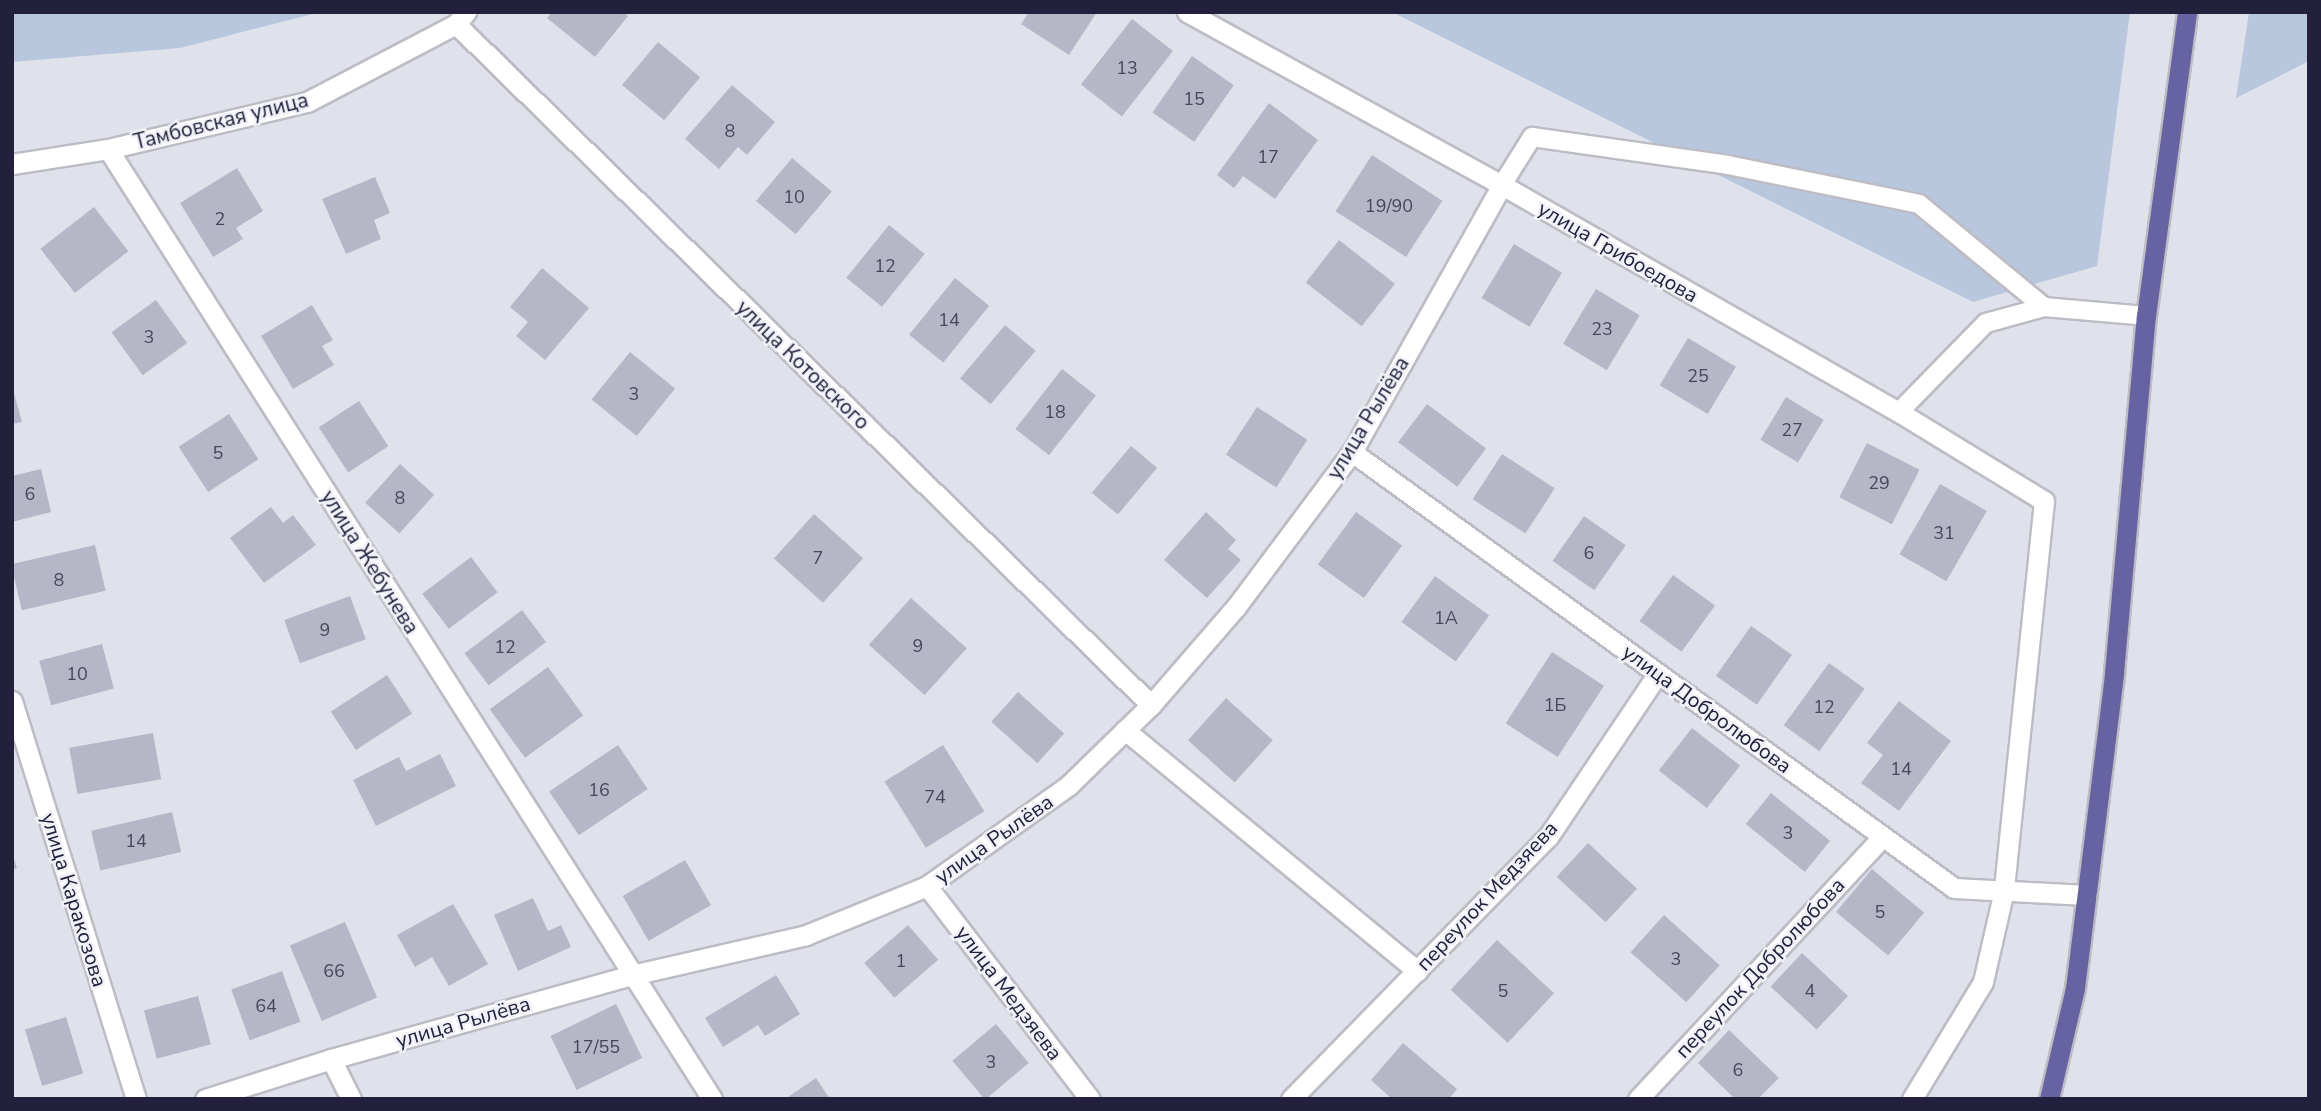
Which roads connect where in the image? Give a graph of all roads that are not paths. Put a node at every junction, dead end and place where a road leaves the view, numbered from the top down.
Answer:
1 (1187, 12) edge
2 (2187, 12) edge
3 (461, 18) edge
4 (108, 149) junction
5 (12, 163) edge
6 (1502, 185) junction
7 (2044, 307) junction
8 (2146, 316) junction
9 (1899, 412) junction
10 (1352, 452) junction
11 (1658, 673) junction
12 (12, 701) edge
13 (1151, 705) junction
14 (1125, 730) junction
15 (1882, 837) junction
16 (927, 886) junction
17 (2004, 890) junction
18 (2087, 895) junction
19 (1418, 971) junction
20 (632, 975) junction
21 (331, 1059) junction
22 (136, 1099) edge
23 (205, 1099) edge
24 (351, 1099) edge
25 (712, 1099) edge
26 (1090, 1099) edge
27 (1291, 1099) edge
28 (1638, 1099) edge
29 (1912, 1099) edge
30 (2049, 1099) edge

1 - 6 street, улица Грибоедова
2 - 8 main road
3 - 4 street, Тамбовская улица
3 - 13 street, улица Котовского
4 - 5 street, Тамбовская улица
4 - 20 street, улица Жебунева
6 - 7 lane
6 - 9 street, улица Грибоедова
6 - 10 street, улица Рылёва
7 - 8 lane
7 - 9 lane
8 - 18 main road
9 - 17 street, улица Грибоедова
10 - 11 street, улица Добролюбова
10 - 13 street, улица Рылёва
11 - 15 street, улица Добролюбова
11 - 19 street, переулок Медзяева
12 - 22 street, улица Каракозова
13 - 14 street, улица Рылёва
14 - 16 street, улица Рылёва
14 - 19 street
15 - 17 street, улица Добролюбова
15 - 28 street, переулок Добролюбова
16 - 20 street, улица Рылёва
16 - 26 street, улица Медзяева
17 - 18 street, улица Добролюбова
17 - 29 street
18 - 30 main road
19 - 27 street, переулок Медзяева
20 - 21 street, улица Рылёва
20 - 25 street, улица Жебунева
21 - 23 street, улица Рылёва
21 - 24 street

